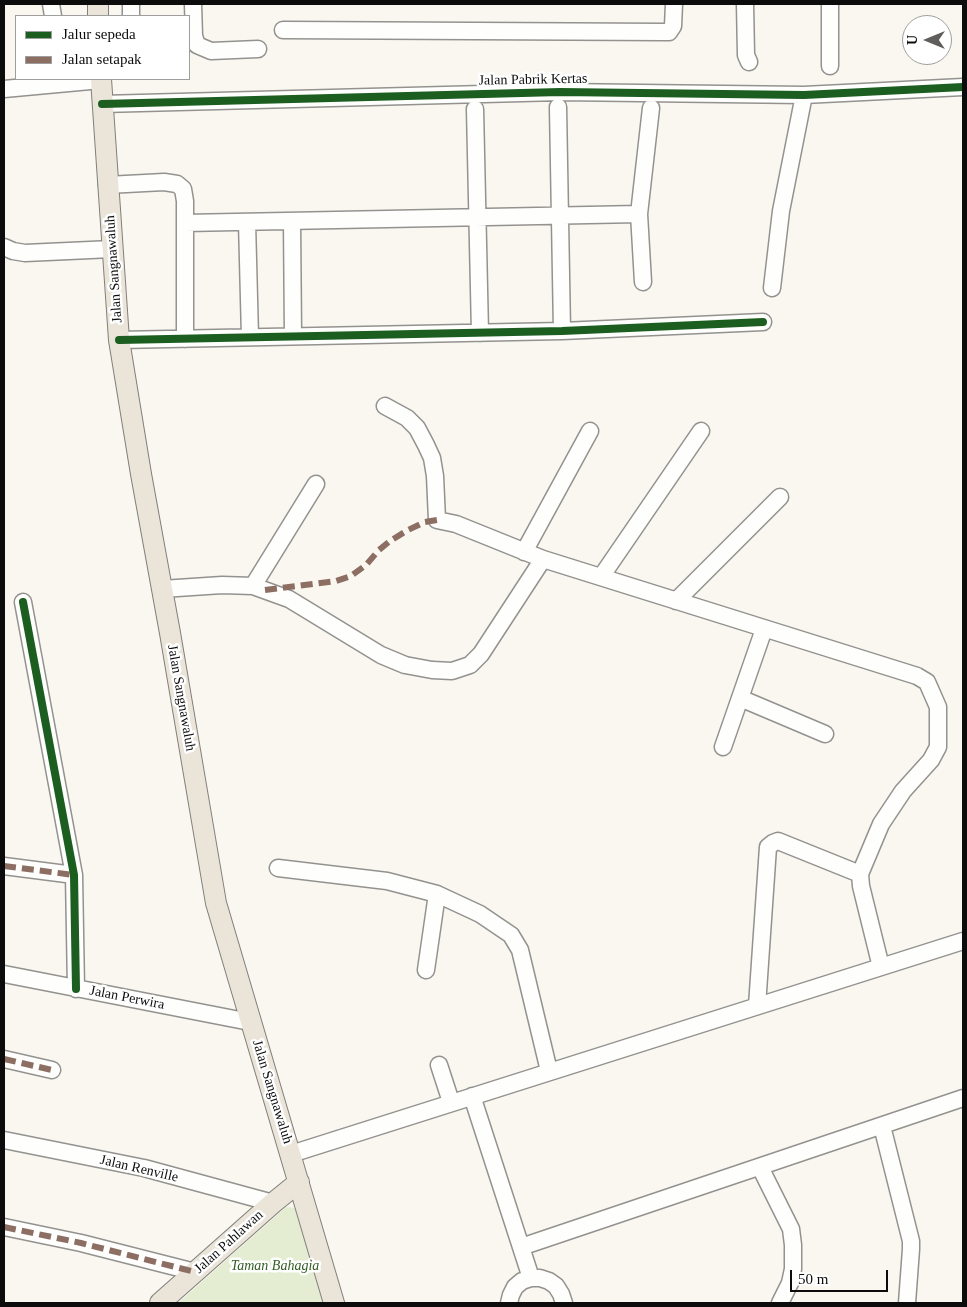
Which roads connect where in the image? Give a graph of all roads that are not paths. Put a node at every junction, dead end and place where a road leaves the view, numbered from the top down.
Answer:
1 (193, 4) edge
2 (674, 4) edge
3 (745, 4) edge
4 (830, 4) edge
5 (283, 30) dead end
6 (258, 49) dead end
7 (748, 62) dead end
8 (830, 66) dead end
9 (80, 80) edge
10 (101, 80) edge
11 (59, 81) edge
12 (963, 87) edge
13 (4, 89) edge
14 (804, 95) junction
15 (102, 104) junction
16 (558, 107) dead end
17 (651, 108) dead end
18 (475, 109) dead end
19 (108, 185) junction
20 (639, 214) junction
21 (560, 216) junction
22 (478, 218) junction
23 (292, 221) junction
24 (247, 222) junction
25 (185, 223) junction
26 (4, 247) edge
27 (112, 249) junction
28 (643, 282) dead end
29 (772, 288) dead end
30 (763, 322) dead end
31 (562, 332) junction
32 (480, 333) junction
33 (293, 336) junction
34 (250, 337) junction
35 (185, 339) junction
36 (119, 340) junction
37 (385, 406) dead end
38 (590, 431) dead end
39 (700, 431) dead end
40 (316, 484) dead end
41 (780, 497) dead end
42 (524, 552) junction
43 (543, 559) junction
44 (601, 578) junction
45 (253, 586) junction
46 (162, 589) junction
47 (676, 601) junction
48 (23, 602) dead end
49 (764, 628) junction
50 (740, 698) junction
51 (825, 734) dead end
52 (723, 747) dead end
53 (4, 866) edge
54 (278, 868) dead end
55 (860, 874) junction
56 (74, 875) junction
57 (436, 894) junction
58 (963, 941) edge
59 (881, 967) junction
60 (426, 970) dead end
61 (4, 974) edge
62 (76, 989) junction
63 (757, 1006) junction
64 (250, 1022) junction
65 (4, 1059) edge
66 (439, 1065) dead end
67 (52, 1070) dead end
68 (549, 1071) junction
69 (472, 1096) junction
70 (963, 1098) edge
71 (451, 1102) junction
72 (882, 1126) junction
73 (4, 1140) edge
74 (291, 1154) junction
75 (760, 1167) junction
76 (299, 1182) junction
77 (272, 1203) junction
78 (4, 1227) edge
79 (521, 1247) junction
80 (195, 1272) junction
81 (531, 1278) junction
82 (160, 1303) edge
83 (334, 1303) edge
84 (509, 1303) edge
85 (564, 1303) edge
86 (780, 1303) edge
87 (908, 1303) edge

1 - 6 street
2 - 5 street
3 - 7 street
4 - 8 street
9 - 11 street
10 - 15 main road, Jalan Sangnawaluh
11 - 13 street
12 - 14 street, Jalan Pabrik Kertas
14 - 15 street, Jalan Pabrik Kertas
14 - 29 street
15 - 19 main road, Jalan Sangnawaluh
16 - 21 street
17 - 20 street
18 - 22 street
19 - 25 street
19 - 27 main road, Jalan Sangnawaluh
20 - 21 street
20 - 28 street
21 - 22 street
21 - 31 street
22 - 23 street
22 - 32 street
23 - 24 street
23 - 33 street
24 - 25 street
24 - 34 street
25 - 35 street
26 - 27 street
27 - 36 main road, Jalan Sangnawaluh
30 - 31 street
31 - 32 street
32 - 33 street
33 - 34 street
34 - 35 street
35 - 36 street
36 - 46 main road, Jalan Sangnawaluh
37 - 42 street
38 - 42 street
39 - 44 street
40 - 45 street
41 - 47 street
42 - 43 street
43 - 44 street
43 - 45 street
44 - 47 street
45 - 46 street
46 - 64 main road, Jalan Sangnawaluh
47 - 49 street
48 - 56 street
49 - 50 street
49 - 55 street
50 - 51 street
50 - 52 street
53 - 56 street
54 - 57 street
55 - 59 street
55 - 63 street
56 - 62 street
57 - 60 street
57 - 68 street
58 - 59 street
59 - 63 street
61 - 62 street, Jalan Perwira
62 - 64 street, Jalan Perwira
63 - 68 street
64 - 74 main road, Jalan Sangnawaluh
65 - 67 street
66 - 71 street
68 - 69 street
69 - 71 street
69 - 79 street
70 - 72 street
71 - 74 street
72 - 75 street
72 - 87 street
73 - 77 street, Jalan Renville
74 - 76 main road, Jalan Sangnawaluh
75 - 79 street
75 - 86 street
76 - 77 main road, Jalan Pahlawan
76 - 83 main road, Jalan Sangnawaluh
77 - 80 main road, Jalan Pahlawan
78 - 80 street
79 - 81 street
80 - 82 main road, Jalan Pahlawan
81 - 84 street
81 - 85 street

